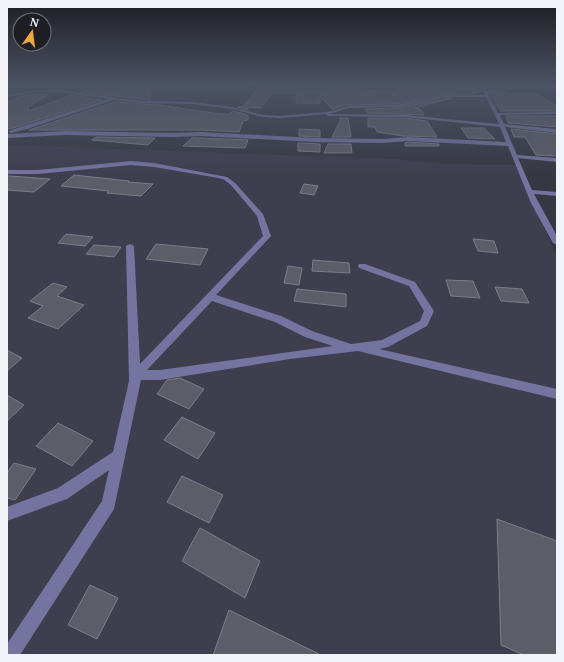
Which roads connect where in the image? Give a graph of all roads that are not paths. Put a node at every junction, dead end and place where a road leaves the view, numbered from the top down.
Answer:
1 (61, 116) edge
2 (267, 116) edge
3 (291, 116) edge
4 (403, 116) edge
5 (498, 116) edge
6 (414, 117) joint
7 (502, 126) junction
8 (557, 131) edge
9 (7, 132) edge
10 (7, 136) edge
11 (509, 144) junction
12 (514, 156) junction
13 (557, 160) edge
14 (7, 172) edge
15 (529, 192) junction
16 (557, 194) edge
17 (557, 243) edge
18 (130, 246) dead end
19 (362, 266) dead end
20 (211, 297) junction
21 (353, 347) junction
22 (136, 376) junction
23 (557, 394) edge
24 (119, 456) junction
25 (7, 514) edge
26 (10, 655) edge

1 - 9 street
2 - 3 street
4 - 6 street
5 - 7 street
6 - 7 street
7 - 8 street
7 - 11 street
10 - 11 street
11 - 12 street
12 - 13 street
12 - 15 street
14 - 20 street
15 - 16 street
15 - 17 street
18 - 22 street
19 - 21 street
20 - 21 street
20 - 22 street
21 - 22 street
21 - 23 street
22 - 24 street
24 - 25 street
24 - 26 street

